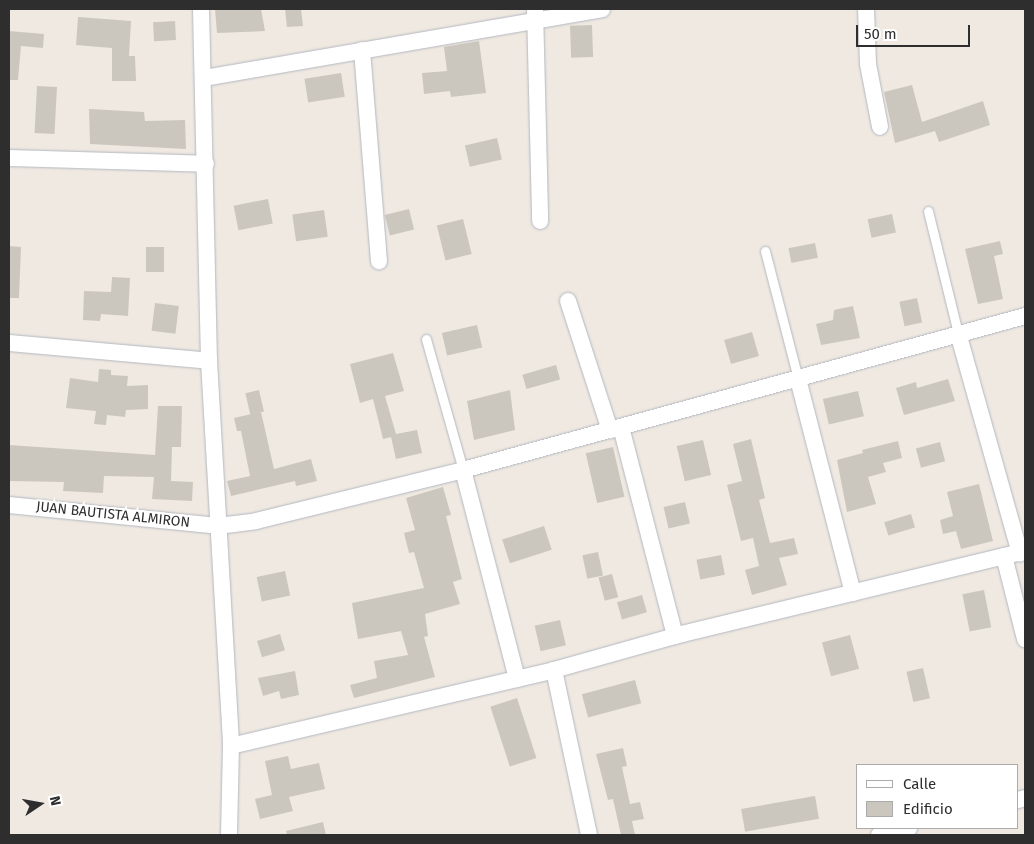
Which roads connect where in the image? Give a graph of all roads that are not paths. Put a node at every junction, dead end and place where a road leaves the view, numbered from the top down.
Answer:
1 (201, 9) edge
2 (602, 9) edge
3 (866, 9) edge
4 (535, 14) edge
5 (362, 50) junction
6 (204, 78) junction
7 (880, 127) dead end
8 (9, 158) edge
9 (206, 164) junction
10 (928, 211) dead end
11 (540, 221) dead end
12 (765, 251) dead end
13 (379, 261) dead end
14 (568, 301) dead end
15 (1025, 316) edge
16 (958, 333) junction
17 (426, 339) dead end
18 (9, 343) edge
19 (209, 360) junction
20 (798, 379) junction
21 (616, 429) junction
22 (463, 470) junction
23 (9, 505) edge
24 (218, 526) junction
25 (1016, 554) edge
26 (853, 592) junction
27 (675, 636) junction
28 (1025, 640) edge
29 (554, 670) junction
30 (517, 679) junction
31 (231, 746) junction
32 (905, 829) edge
33 (228, 835) edge
34 (589, 835) edge
35 (878, 835) edge

1 - 6 street
2 - 4 street
3 - 7 street
4 - 5 street
4 - 11 street
5 - 6 street
5 - 13 street
6 - 9 street
8 - 9 street
9 - 19 street
10 - 16 lane
12 - 20 lane
14 - 21 street
15 - 16 street, JUAN BAUTISTA ALMIRON
16 - 20 street, JUAN BAUTISTA ALMIRON
16 - 25 street
17 - 22 lane
18 - 19 street
19 - 24 street
20 - 21 street, JUAN BAUTISTA ALMIRON
20 - 26 street
21 - 22 street, JUAN BAUTISTA ALMIRON
21 - 27 street
22 - 24 street, JUAN BAUTISTA ALMIRON
22 - 30 street
23 - 24 street, JUAN BAUTISTA ALMIRON
24 - 31 street
25 - 26 street
25 - 28 street
26 - 27 street
27 - 29 street
29 - 30 street
29 - 34 street
30 - 31 street
31 - 33 street
32 - 35 street

